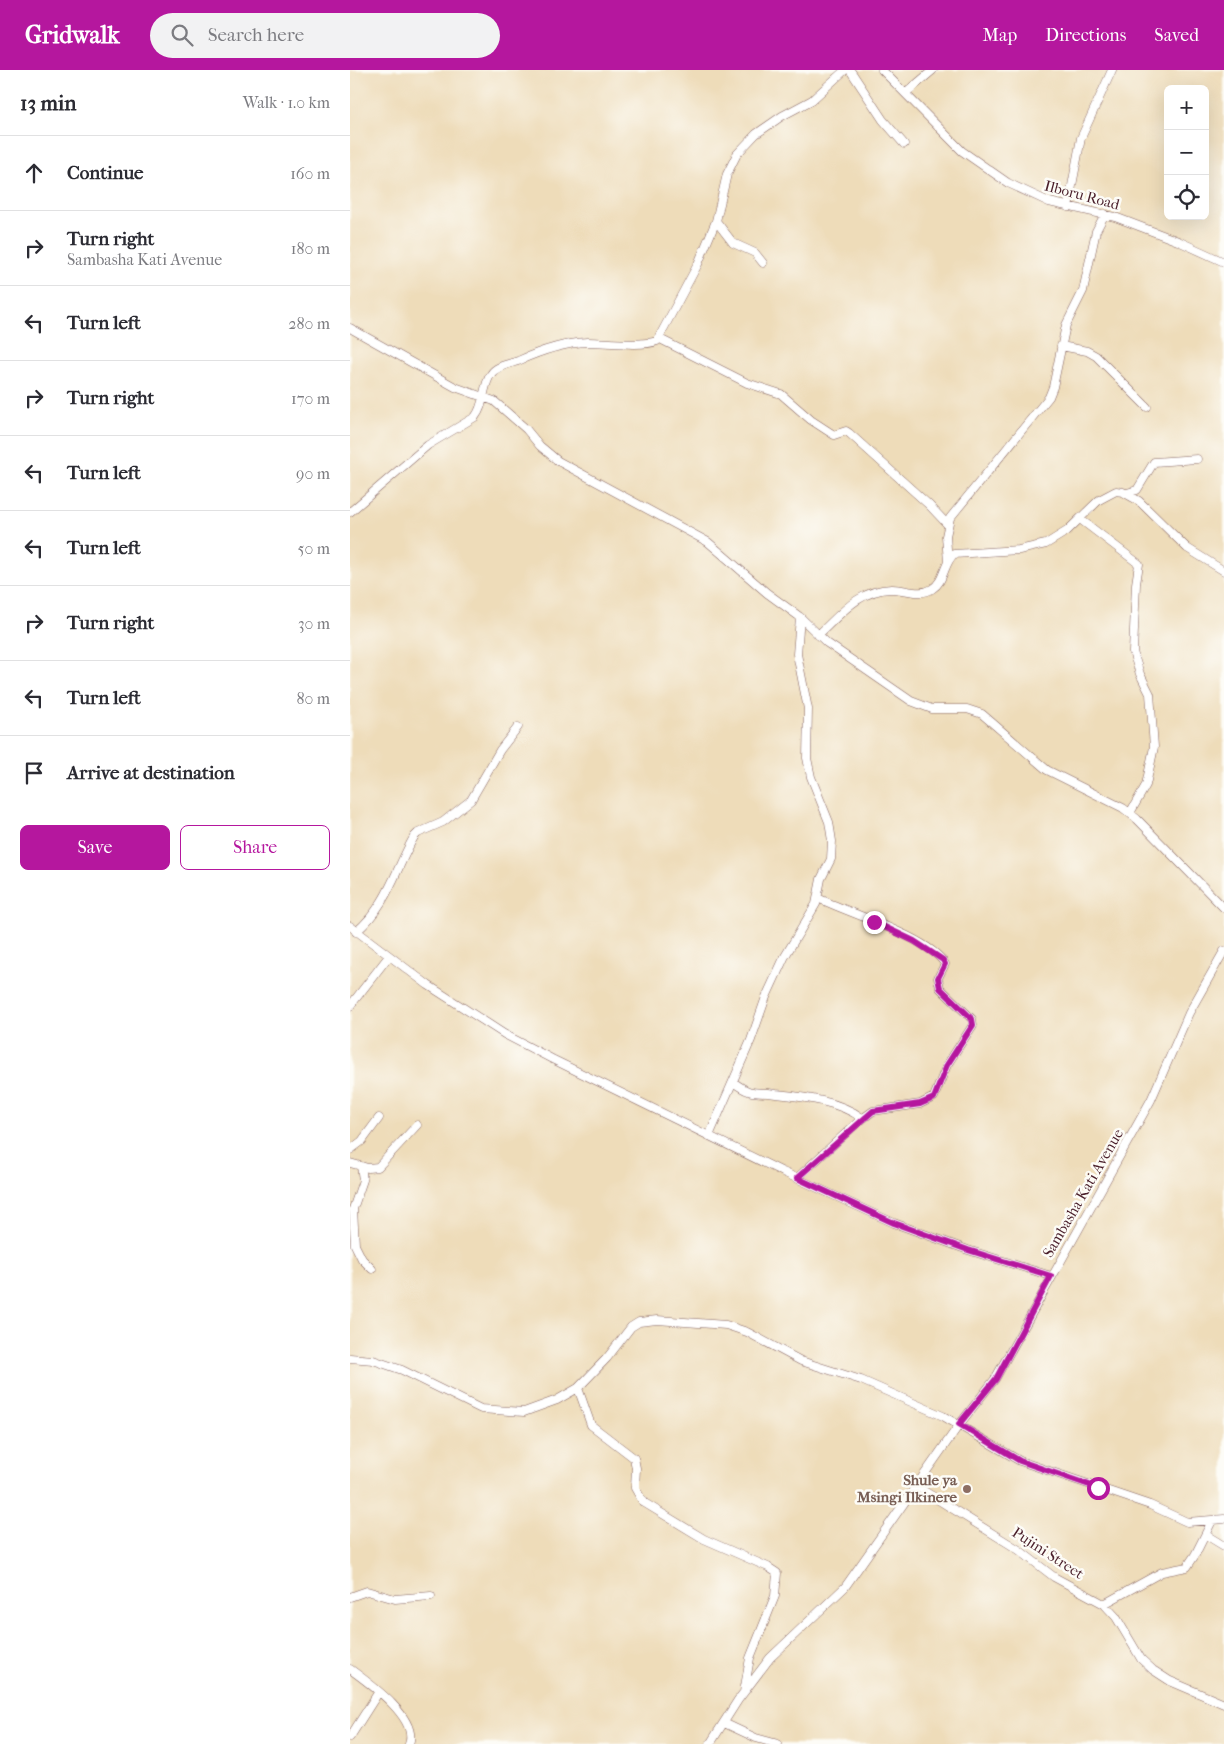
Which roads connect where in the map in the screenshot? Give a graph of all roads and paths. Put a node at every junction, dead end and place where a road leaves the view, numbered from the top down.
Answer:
1 (845, 70) edge
2 (850, 70) edge
3 (882, 70) edge
4 (933, 70) edge
5 (1112, 70) edge
6 (906, 92) junction
7 (904, 144) dead end
8 (1068, 206) junction
9 (1105, 214) junction
10 (716, 221) junction
11 (1224, 262) edge
12 (763, 263) dead end
13 (350, 328) edge
14 (660, 338) junction
15 (1061, 346) junction
16 (485, 396) junction
17 (1147, 407) dead end
18 (1197, 459) dead end
19 (1126, 493) junction
20 (350, 512) edge
21 (1080, 518) junction
22 (947, 524) junction
23 (948, 562) junction
24 (1224, 571) edge
25 (800, 617) junction
26 (818, 635) junction
27 (518, 727) dead end
28 (1130, 813) junction
29 (818, 898) junction
30 (1224, 908) edge
31 (353, 929) edge
32 (1223, 955) edge
33 (389, 956) junction
34 (350, 1006) edge
35 (733, 1082) junction
36 (379, 1118) dead end
37 (862, 1118) junction
38 (417, 1126) dead end
39 (709, 1136) junction
40 (350, 1150) edge
41 (350, 1163) edge
42 (361, 1166) junction
43 (797, 1178) junction
44 (372, 1269) dead end
45 (1051, 1276) junction
46 (350, 1358) edge
47 (578, 1388) junction
48 (959, 1424) junction
49 (916, 1486) junction
50 (1223, 1518) edge
51 (1212, 1521) junction
52 (1206, 1535) junction
53 (1224, 1546) edge
54 (430, 1596) dead end
55 (350, 1597) edge
56 (1104, 1604) junction
57 (350, 1669) edge
58 (378, 1692) junction
59 (744, 1693) junction
60 (1224, 1704) edge
61 (724, 1723) junction
62 (350, 1737) edge
63 (409, 1744) edge
64 (710, 1744) edge
65 (778, 1744) edge

1 - 10 street
2 - 7 street
3 - 6 street, Ilboru Road
4 - 6 street
5 - 8 street
6 - 8 street, Ilboru Road
8 - 9 street, Ilboru Road
9 - 11 street, Ilboru Road
9 - 15 street
10 - 12 street
10 - 14 street
13 - 16 street
14 - 16 street
14 - 22 street
15 - 17 street
15 - 22 street
16 - 20 street
16 - 25 street
18 - 19 street
19 - 21 street
19 - 24 street
21 - 23 street
21 - 28 street
22 - 23 street
23 - 26 street
25 - 26 street
25 - 29 street
26 - 28 street
27 - 31 street
28 - 30 street
29 - 35 street
29 - 37 street
31 - 33 street
32 - 45 street, Sambasha Kati Avenue
33 - 34 street
33 - 39 street
35 - 37 street
35 - 39 street
36 - 40 street
37 - 43 street
38 - 42 street
39 - 43 street
41 - 42 street
42 - 44 street
43 - 45 street
45 - 48 street, Sambasha Kati Avenue
46 - 47 street
47 - 48 street
47 - 59 street
48 - 49 street, Sambasha Kati Avenue
48 - 51 street
49 - 56 street, Pujini Street
49 - 59 street, Sambasha Kati Avenue
50 - 51 street
51 - 52 street
52 - 53 street
52 - 56 street
54 - 55 street
56 - 60 street, Pujini Street
57 - 58 street
58 - 62 street
58 - 63 street
59 - 61 street, Sambasha Kati Avenue
61 - 64 street, Sambasha Kati Avenue
61 - 65 street

